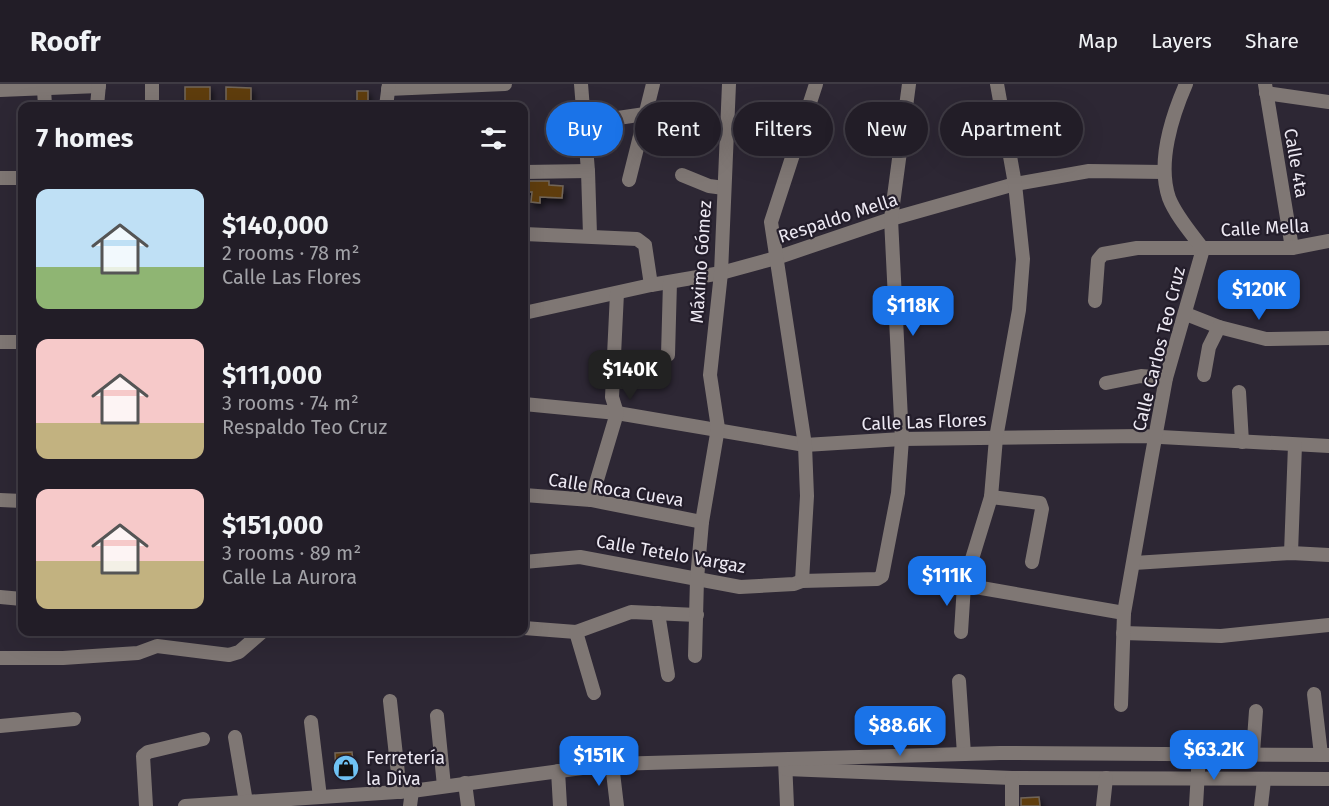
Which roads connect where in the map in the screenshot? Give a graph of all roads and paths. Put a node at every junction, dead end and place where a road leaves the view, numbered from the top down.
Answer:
1 (152, 84) edge
2 (505, 84) edge
3 (580, 84) edge
4 (653, 84) edge
5 (729, 84) edge
6 (816, 84) edge
7 (909, 84) edge
8 (997, 84) edge
9 (1186, 84) edge
10 (99, 85) edge
11 (388, 86) edge
12 (1266, 88) edge
13 (44, 89) junction
14 (0, 90) edge
15 (45, 102) edge
16 (97, 102) edge
17 (152, 102) edge
18 (386, 102) edge
19 (582, 102) edge
20 (648, 102) edge
21 (1329, 102) edge
22 (635, 155) edge
23 (587, 156) edge
24 (588, 171) junction
25 (528, 172) edge
26 (1164, 172) junction
27 (682, 175) dead end
28 (0, 178) edge
29 (18, 178) edge
30 (629, 180) dead end
31 (1016, 184) junction
32 (724, 188) junction
33 (891, 219) junction
34 (528, 234) edge
35 (590, 235) junction
36 (1329, 241) edge
37 (1292, 248) junction
38 (1203, 249) junction
39 (776, 258) junction
40 (721, 273) junction
41 (670, 282) junction
42 (651, 285) junction
43 (617, 292) junction
44 (1095, 301) dead end
45 (528, 312) edge
46 (1186, 314) junction
47 (1219, 327) junction
48 (1329, 338) edge
49 (0, 342) edge
50 (18, 342) edge
51 (668, 355) dead end
52 (1204, 375) dead end
53 (1166, 378) junction
54 (1106, 383) dead end
55 (1239, 392) dead end
56 (528, 404) edge
57 (617, 413) junction
58 (718, 428) junction
59 (996, 438) junction
60 (1155, 438) junction
61 (902, 439) junction
62 (1242, 442) junction
63 (806, 445) junction
64 (1295, 445) junction
65 (1329, 446) edge
66 (528, 495) edge
67 (0, 496) edge
68 (992, 497) junction
69 (18, 500) edge
70 (591, 500) junction
71 (702, 522) junction
72 (1291, 553) junction
73 (1329, 555) edge
74 (528, 562) edge
75 (1032, 562) dead end
76 (1134, 563) junction
77 (697, 579) junction
78 (802, 581) junction
79 (964, 585) junction
80 (0, 597) edge
81 (18, 599) edge
82 (1125, 612) junction
83 (658, 613) junction
84 (697, 615) junction
85 (1329, 625) edge
86 (528, 628) edge
87 (576, 632) junction
88 (962, 632) dead end
89 (1123, 633) junction
90 (157, 636) edge
91 (257, 636) edge
92 (157, 646) junction
93 (695, 656) dead end
94 (0, 658) edge
95 (668, 675) dead end
96 (959, 681) dead end
97 (594, 693) dead end
98 (1314, 694) dead end
99 (390, 701) dead end
100 (1120, 705) dead end
101 (1256, 711) dead end
102 (437, 716) dead end
103 (74, 719) dead end
104 (311, 722) dead end
105 (0, 726) edge
106 (235, 737) dead end
107 (202, 739) dead end
108 (1040, 753) junction
109 (1253, 753) junction
110 (964, 754) junction
111 (1199, 754) junction
112 (1325, 755) edge
113 (785, 763) junction
114 (612, 764) junction
115 (558, 771) junction
116 (1012, 778) junction
117 (1036, 778) junction
118 (1106, 778) junction
119 (1198, 779) junction
120 (1329, 779) edge
121 (1264, 780) junction
122 (465, 783) junction
123 (444, 786) junction
124 (406, 791) junction
125 (320, 796) junction
126 (246, 802) junction
127 (290, 802) edge
128 (146, 806) edge
129 (185, 806) edge
130 (410, 806) edge
131 (468, 806) edge
132 (560, 806) edge
133 (617, 806) edge
134 (787, 806) edge
135 (1012, 806) edge
136 (1103, 806) edge
137 (1196, 806) edge
138 (1261, 806) edge

1 - 17 street
2 - 11 street
3 - 19 street
4 - 20 street
5 - 32 street, Máximo Gómez
6 - 39 street
7 - 33 street
8 - 31 street
9 - 26 street, Calle Carlos Teo Cruz
10 - 13 street
10 - 16 street
11 - 18 street
12 - 21 street
12 - 37 street, Calle 4ta
13 - 14 street
13 - 15 street
22 - 30 street
23 - 24 street
24 - 25 street
24 - 35 street
26 - 31 street, Respaldo Mella
26 - 38 street, Calle Carlos Teo Cruz
27 - 32 street
28 - 29 street
31 - 33 street, Respaldo Mella
31 - 59 street
32 - 40 street, Máximo Gómez
33 - 39 street, Respaldo Mella
33 - 61 street
34 - 35 street
35 - 42 street
36 - 37 street, Calle Mella
37 - 38 street, Calle Mella
38 - 44 street, Calle Mella
38 - 46 street, Calle Carlos Teo Cruz
39 - 40 street, Respaldo Mella
39 - 63 street
40 - 41 street, Respaldo Mella
40 - 58 street, Máximo Gómez
41 - 42 street, Respaldo Mella
41 - 51 street
42 - 43 street, Respaldo Mella
43 - 45 street, Respaldo Mella
43 - 57 street
46 - 47 street
46 - 53 street, Calle Carlos Teo Cruz
47 - 48 street
47 - 52 street
49 - 50 street
53 - 54 street
53 - 60 street, Calle Carlos Teo Cruz
55 - 62 street
56 - 57 street, Calle Las Flores
57 - 58 street, Calle Las Flores
57 - 70 street
58 - 63 street, Calle Las Flores
58 - 71 street, Máximo Gómez
59 - 60 street, Calle Las Flores
59 - 61 street, Calle Las Flores
59 - 68 street
60 - 62 street, Calle Las Flores
60 - 76 street, Calle Carlos Teo Cruz
61 - 63 street, Calle Las Flores
61 - 78 street, Calle Tetelo Vargaz
62 - 64 street, Calle Las Flores
63 - 78 street
64 - 65 street, Calle Las Flores
64 - 72 street
66 - 70 street, Calle Roca Cueva
67 - 69 street
68 - 75 street
68 - 79 street
70 - 71 street, Calle Roca Cueva
71 - 77 street, Máximo Gómez
72 - 73 street
72 - 76 street
74 - 77 street, Calle Tetelo Vargaz
76 - 82 street, Calle Carlos Teo Cruz
77 - 78 street, Calle Tetelo Vargaz
77 - 84 street, Máximo Gómez
79 - 82 street
79 - 88 street
80 - 81 street
82 - 89 street, Calle Carlos Teo Cruz
83 - 84 street
83 - 87 street
83 - 95 street
84 - 93 street, Máximo Gómez
85 - 89 street
86 - 87 street
87 - 97 street
89 - 100 street, Calle Carlos Teo Cruz
90 - 92 street
91 - 92 street
92 - 94 street
96 - 110 street
98 - 112 street
99 - 124 street
101 - 109 street
102 - 123 street
103 - 105 street
104 - 125 street
106 - 126 street
107 - 128 street
108 - 110 street
108 - 111 street
108 - 117 street
109 - 111 street
109 - 112 street
110 - 113 street
111 - 119 street
113 - 114 street
113 - 116 street
113 - 134 street
114 - 115 street
114 - 133 street
115 - 122 street
115 - 132 street
116 - 117 street
116 - 135 street
117 - 118 street
118 - 119 street
118 - 136 street
119 - 121 street
119 - 137 street
120 - 121 street
121 - 138 street
122 - 123 street
122 - 131 street
123 - 124 street
124 - 125 street
124 - 130 street
125 - 127 street
126 - 127 street
126 - 129 street

